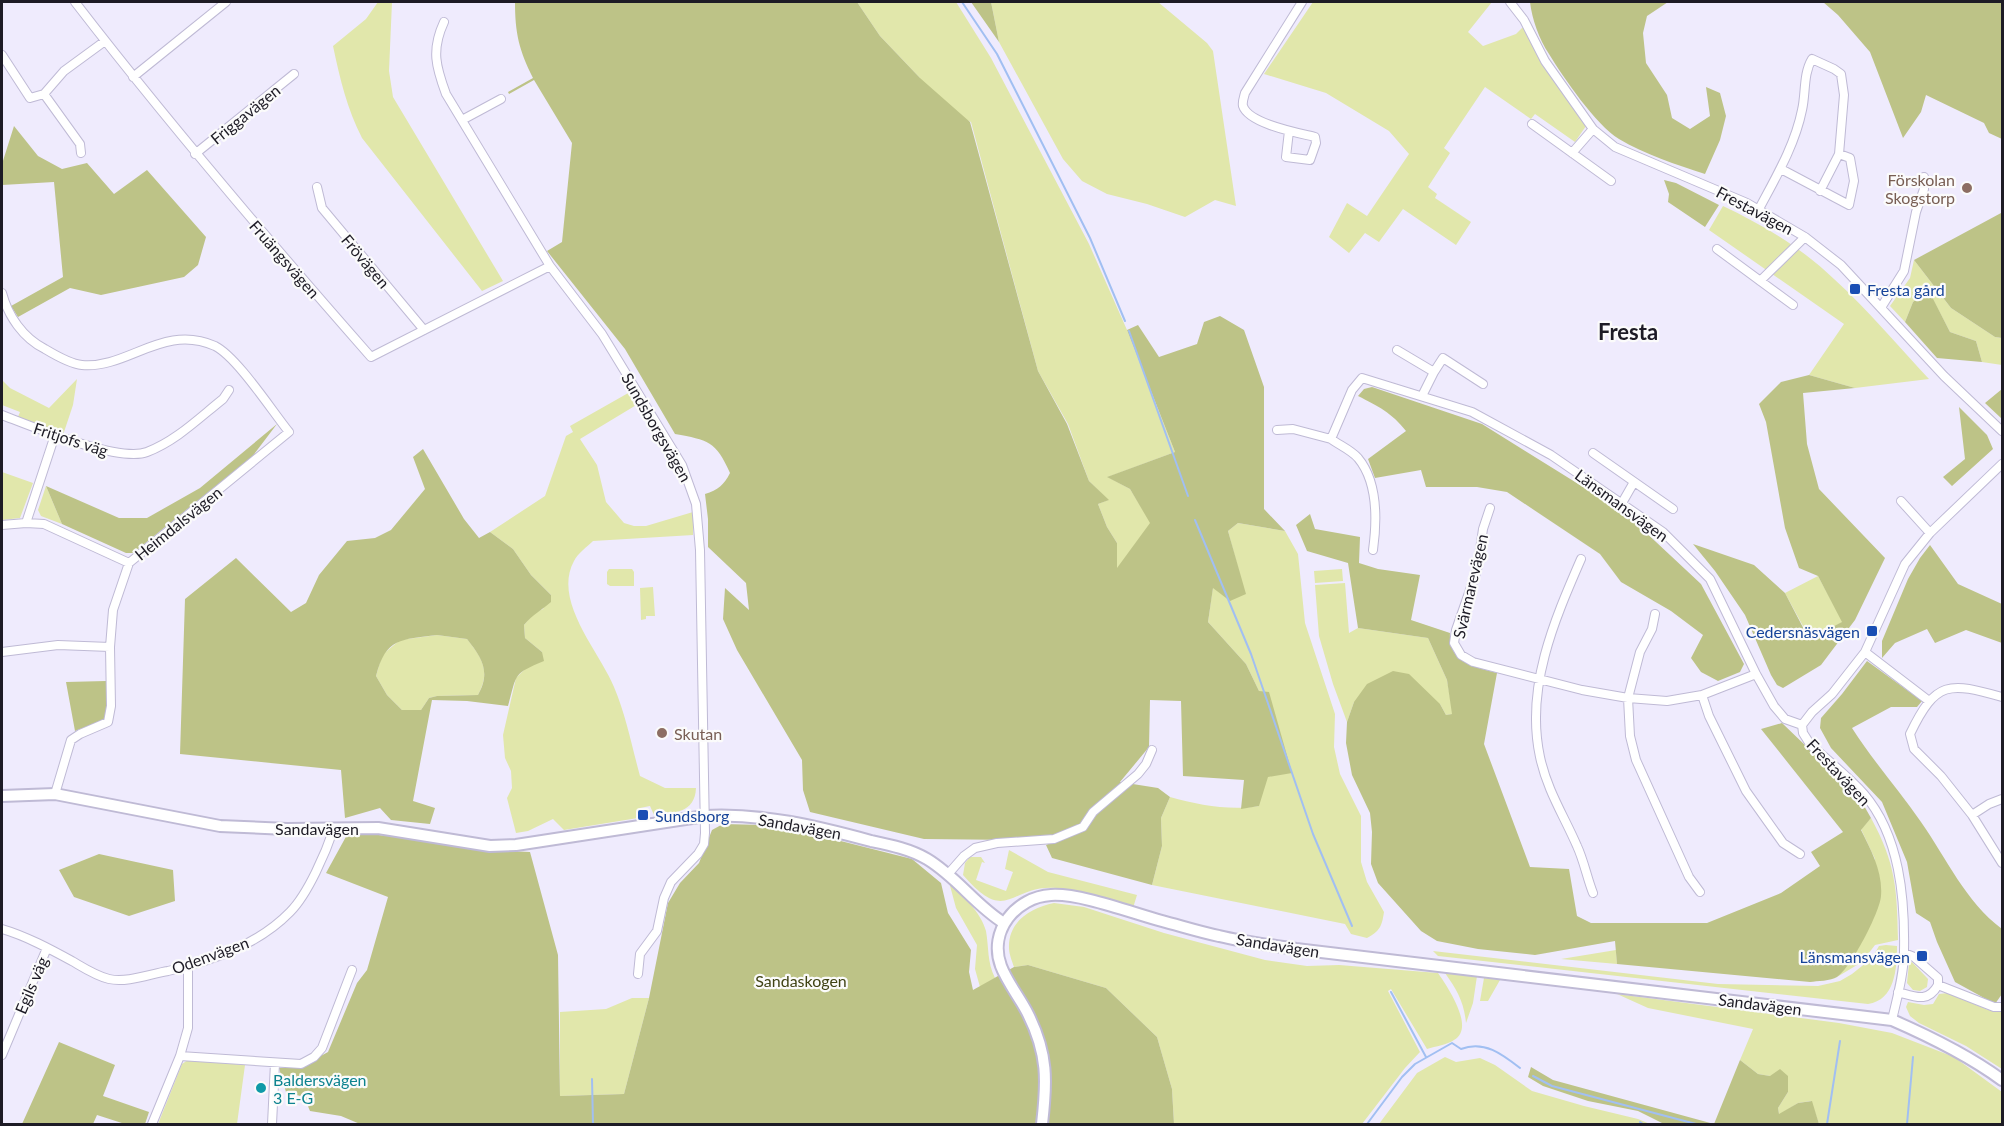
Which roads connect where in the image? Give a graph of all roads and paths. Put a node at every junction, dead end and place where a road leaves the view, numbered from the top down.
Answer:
1 (75, 2) edge
2 (226, 2) edge
3 (1302, 2) edge
4 (1510, 2) edge
5 (444, 22) dead end
6 (105, 41) junction
7 (2, 55) edge
8 (294, 74) dead end
9 (133, 78) junction
10 (44, 94) junction
11 (501, 99) dead end
12 (462, 120) junction
13 (1532, 124) dead end
14 (1593, 129) junction
15 (1290, 131) junction
16 (81, 153) dead end
17 (1572, 153) junction
18 (195, 154) junction
19 (1839, 154) junction
20 (1781, 169) junction
21 (1924, 177) dead end
22 (1611, 181) dead end
23 (317, 187) dead end
24 (1820, 191) junction
25 (1759, 209) junction
26 (1806, 237) junction
27 (1717, 249) dead end
28 (550, 266) junction
29 (1760, 281) junction
30 (2, 293) edge
31 (1793, 304) dead end
32 (1882, 306) junction
33 (10, 316) junction
34 (2, 320) edge
35 (424, 330) junction
36 (1397, 350) dead end
37 (1434, 372) junction
38 (1483, 384) dead end
39 (229, 390) dead end
40 (1422, 396) junction
41 (2, 415) edge
42 (1276, 430) dead end
43 (2002, 431) edge
44 (56, 435) junction
45 (1331, 439) junction
46 (1593, 453) dead end
47 (2002, 464) edge
48 (1634, 482) junction
49 (1901, 501) dead end
50 (1622, 504) junction
51 (1490, 508) dead end
52 (1673, 509) dead end
53 (26, 523) junction
54 (2, 525) edge
55 (1930, 533) junction
56 (1373, 550) dead end
57 (1581, 559) dead end
58 (129, 563) junction
59 (1655, 614) dead end
60 (110, 647) junction
61 (2, 652) edge
62 (1865, 652) junction
63 (1756, 674) junction
64 (1539, 679) junction
65 (1702, 695) junction
66 (2002, 696) edge
67 (1628, 698) junction
68 (1929, 701) junction
69 (1802, 725) junction
70 (1152, 750) dead end
71 (55, 794) junction
72 (2, 796) edge
73 (2002, 799) edge
74 (1972, 815) junction
75 (705, 816) junction
76 (334, 828) junction
77 (1800, 854) dead end
78 (2002, 863) edge
79 (950, 873) junction
80 (1700, 892) dead end
81 (1593, 894) dead end
82 (1004, 923) junction
83 (2, 929) edge
84 (47, 948) junction
85 (1904, 953) junction
86 (188, 966) junction
87 (352, 970) dead end
88 (638, 974) dead end
89 (1938, 985) junction
90 (1898, 992) junction
91 (2002, 1007) edge
92 (1892, 1020) junction
93 (2, 1051) edge
94 (180, 1056) junction
95 (275, 1063) junction
96 (2002, 1080) edge
97 (152, 1125) edge
98 (272, 1125) edge
99 (1042, 1125) edge

1 - 6 street, Fruängsvägen
2 - 9 street
3 - 15 street
4 - 14 street, Frestavägen
5 - 12 street, Sundsborgsvägen
6 - 9 street, Fruängsvägen
6 - 10 street
7 - 10 street
8 - 18 street, Friggavägen
9 - 18 street, Fruängsvägen
10 - 16 street
11 - 12 street
12 - 28 street, Sundsborgsvägen
13 - 17 street
14 - 17 street
14 - 25 street, Frestavägen
15 - 15 street
17 - 22 street
18 - 35 street, Fruängsvägen
19 - 20 street
19 - 24 street
19 - 24 street
20 - 24 street
20 - 25 street
21 - 32 street
23 - 35 street, Frövägen
25 - 26 street, Frestavägen
26 - 29 street
26 - 32 street, Frestavägen
27 - 29 street
28 - 35 street, Fruängsvägen
28 - 75 street, Sundsborgsvägen
29 - 31 street
30 - 33 street
32 - 43 street, Frestavägen
33 - 34 street
33 - 58 street, Heimdalsvägen
36 - 37 street
37 - 38 street
37 - 40 street
39 - 44 street, Fritjofs väg
40 - 45 street, Länsmansvägen
40 - 50 street, Länsmansvägen
41 - 44 street, Fritjofs väg
42 - 45 street
44 - 53 street
45 - 56 street
46 - 48 street
47 - 55 street, Frestavägen
48 - 50 street
48 - 52 street
49 - 55 street
50 - 63 street, Länsmansvägen
51 - 64 street, Svärmarevägen
53 - 54 street
53 - 58 street
55 - 62 street, Frestavägen
57 - 64 street
58 - 60 street, Heimdalsvägen
59 - 67 street
60 - 61 street
60 - 71 street, Heimdalsvägen
62 - 68 street
62 - 69 street, Frestavägen
63 - 65 street, Svärmarevägen
63 - 69 street, Länsmansvägen
64 - 67 street, Svärmarevägen
64 - 81 street
65 - 67 street, Svärmarevägen
65 - 77 street
66 - 68 street
67 - 80 street
68 - 74 street
69 - 85 street, Frestavägen
70 - 79 street
71 - 72 street, Sandavägen
71 - 76 street, Sandavägen
73 - 74 street
74 - 78 street
75 - 76 street, Sandavägen
75 - 79 street, Sandavägen
75 - 88 street
76 - 86 street, Odenvägen
79 - 82 street, Sandavägen
82 - 92 street, Sandavägen
82 - 99 street
83 - 84 street, Odenvägen
84 - 86 street, Odenvägen
84 - 93 street, Egils väg
85 - 89 street
85 - 90 street, Frestavägen
86 - 94 street
87 - 95 street
89 - 90 street
89 - 91 street
90 - 92 street, Frestavägen
92 - 96 street
94 - 95 street
94 - 97 street
95 - 98 street

